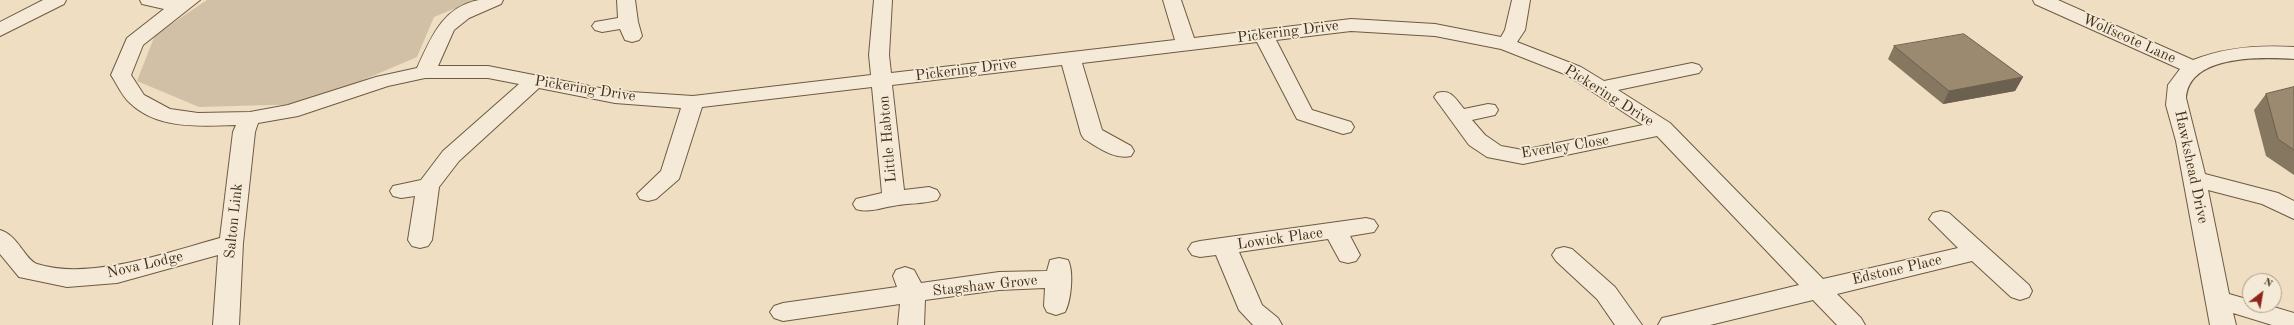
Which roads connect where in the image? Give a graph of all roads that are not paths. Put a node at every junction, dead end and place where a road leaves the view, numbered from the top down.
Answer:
1 (57, 0) edge
2 (149, 0) edge
3 (494, 0) edge
4 (626, 0) edge
5 (883, 0) edge
6 (1172, 0) edge
7 (1521, 0) edge
8 (2042, 0) edge
9 (185, 3) edge
10 (602, 26) dead end
11 (0, 30) edge
12 (1263, 34) junction
13 (1186, 44) junction
14 (1506, 44) junction
15 (2294, 53) edge
16 (1070, 57) junction
17 (2194, 68) junction
18 (1693, 70) dead end
19 (425, 72) junction
20 (882, 80) junction
21 (535, 81) junction
22 (1602, 88) junction
23 (1444, 97) dead end
24 (693, 102) junction
25 (1488, 110) dead end
26 (1459, 116) junction
27 (250, 118) junction
28 (1343, 127) dead end
29 (1662, 128) junction
30 (1123, 151) dead end
31 (2195, 179) junction
32 (428, 186) junction
33 (401, 191) dead end
34 (648, 194) dead end
35 (929, 195) dead end
36 (894, 198) junction
37 (864, 204) dead end
38 (2294, 211) edge
39 (1941, 219) dead end
40 (1366, 226) dead end
41 (1335, 231) junction
42 (0, 238) edge
43 (420, 240) dead end
44 (231, 243) junction
45 (1225, 247) junction
46 (1200, 249) dead end
47 (1976, 252) junction
48 (1348, 255) dead end
49 (1564, 255) dead end
50 (909, 285) junction
51 (1820, 290) junction
52 (2020, 291) dead end
53 (2218, 300) junction
54 (1056, 306) dead end
55 (783, 312) dead end
56 (2294, 322) edge
57 (226, 325) edge
58 (911, 325) edge
59 (1268, 325) edge
60 (1629, 325) edge
61 (1671, 325) edge
62 (1852, 325) edge
63 (2223, 325) edge

1 - 11 street
2 - 9 street, Pickering Drive
3 - 19 street
4 - 10 street
5 - 20 street, Little Habton
6 - 13 street
7 - 14 street
8 - 17 street, Wolfscote Lane
9 - 27 street, Pickering Drive
12 - 13 street, Pickering Drive
12 - 14 street, Pickering Drive
12 - 28 street
13 - 16 street, Pickering Drive
14 - 22 street, Pickering Drive
15 - 17 street, Hawkshead Drive
16 - 20 street, Pickering Drive
16 - 30 street
17 - 31 street, Hawkshead Drive
18 - 22 street
19 - 21 street, Pickering Drive
19 - 27 street, Pickering Drive
20 - 24 street, Pickering Drive
20 - 36 street, Little Habton
21 - 24 street, Pickering Drive
21 - 32 street
22 - 29 street, Pickering Drive
23 - 26 street, Everley Close
24 - 34 street
25 - 26 street
26 - 29 street, Everley Close
27 - 44 street, Salton Link
29 - 51 street, Pickering Drive
31 - 38 street
31 - 53 street, Hawkshead Drive
32 - 33 street
32 - 43 street
35 - 36 street, Little Habton
36 - 37 street, Little Habton
39 - 47 street
40 - 41 street, Lowick Place
41 - 45 street, Lowick Place
41 - 48 street, Lowick Place
42 - 44 street, Nova Lodge
44 - 57 street, Salton Link
45 - 46 street, Lowick Place
45 - 59 street, Lowick Place
47 - 51 street, Edstone Place
47 - 52 street
49 - 60 street
50 - 54 street, Stagshaw Grove
50 - 55 street, Stagshaw Grove
50 - 58 street, Stagshaw Grove
51 - 61 street, Edstone Place
51 - 62 street, Pickering Drive
53 - 56 street
53 - 63 street, Hawkshead Drive

